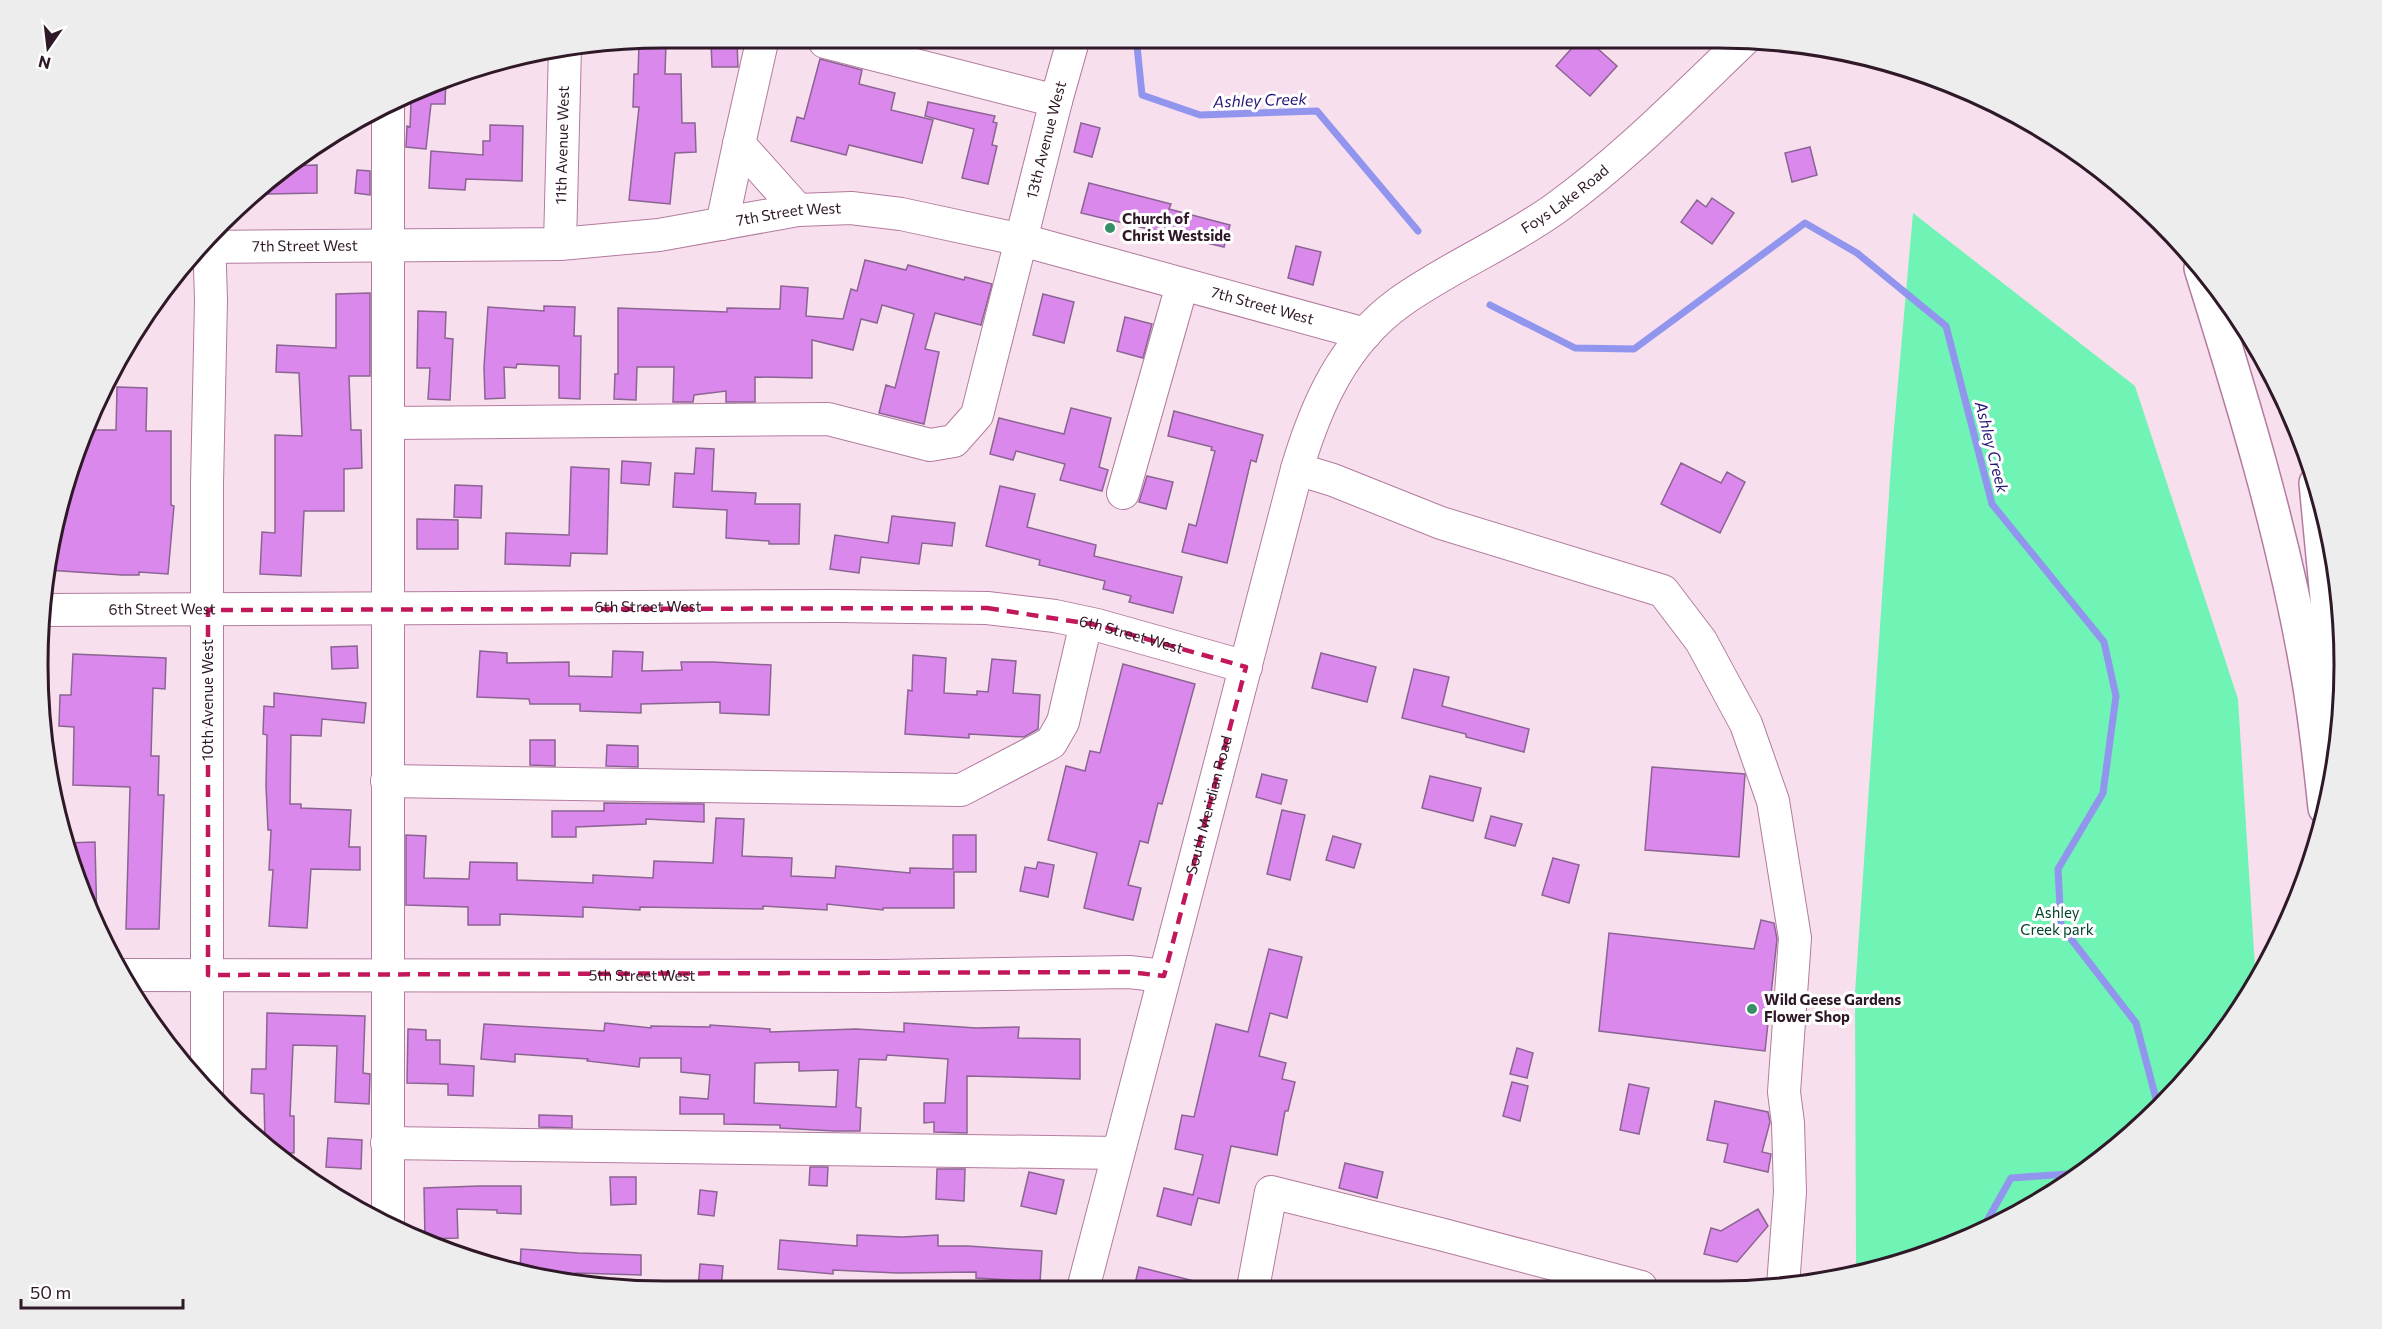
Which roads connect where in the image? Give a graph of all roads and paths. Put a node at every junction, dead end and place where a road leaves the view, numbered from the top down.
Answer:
1 (761, 48) edge
2 (848, 48) edge
3 (1071, 48) edge
4 (1735, 48) edge
5 (565, 56) edge
6 (1056, 101) junction
7 (388, 114) edge
8 (740, 144) junction
9 (798, 210) junction
10 (722, 224) junction
11 (1022, 240) junction
12 (215, 243) edge
13 (560, 244) junction
14 (387, 245) junction
15 (207, 252) edge
16 (1182, 285) junction
17 (2208, 290) edge
18 (1365, 334) junction
19 (388, 423) junction
20 (1297, 469) junction
21 (1123, 493) dead end
22 (2322, 543) edge
23 (388, 609) junction
24 (50, 610) edge
25 (208, 610) junction
26 (1086, 623) junction
27 (1246, 667) junction
28 (2334, 670) edge
29 (387, 782) junction
30 (2322, 784) edge
31 (132, 975) edge
32 (208, 975) junction
33 (386, 975) junction
34 (1164, 976) junction
35 (207, 1077) edge
36 (387, 1143) junction
37 (1118, 1153) junction
38 (388, 1215) edge
39 (1785, 1277) edge
40 (1085, 1281) edge
41 (1254, 1281) edge
42 (1618, 1281) edge

1 - 8 street
2 - 6 street
3 - 6 street, 13th Avenue West
4 - 18 street, Foys Lake Road
5 - 13 street, 11th Avenue West
6 - 11 street, 13th Avenue West
7 - 14 street
8 - 9 street
8 - 10 street
9 - 10 street, 7th Street West
9 - 11 street, 7th Street West
10 - 13 street, 7th Street West
11 - 16 street, 7th Street West
11 - 19 street, 13th Avenue West
12 - 14 street, 7th Street West
13 - 14 street, 7th Street West
14 - 19 street
15 - 25 street, 10th Avenue West
16 - 18 street, 7th Street West
16 - 21 street
17 - 30 highway
18 - 20 street, South Meridian Road
19 - 23 street
20 - 27 street, South Meridian Road
20 - 39 street
22 - 28 highway
23 - 25 street, 6th Street West
23 - 26 street, 6th Street West
23 - 29 street
24 - 25 street, 6th Street West
25 - 32 street, 10th Avenue West
26 - 27 street, 6th Street West
26 - 29 street
27 - 34 street, South Meridian Road
29 - 33 street
31 - 32 street, 5th Street West
32 - 33 street, 5th Street West
32 - 35 street, 10th Avenue West
33 - 34 street, 5th Street West
33 - 36 street
34 - 37 street, South Meridian Road
36 - 37 street
36 - 38 street
37 - 40 street, South Meridian Road
41 - 42 street

